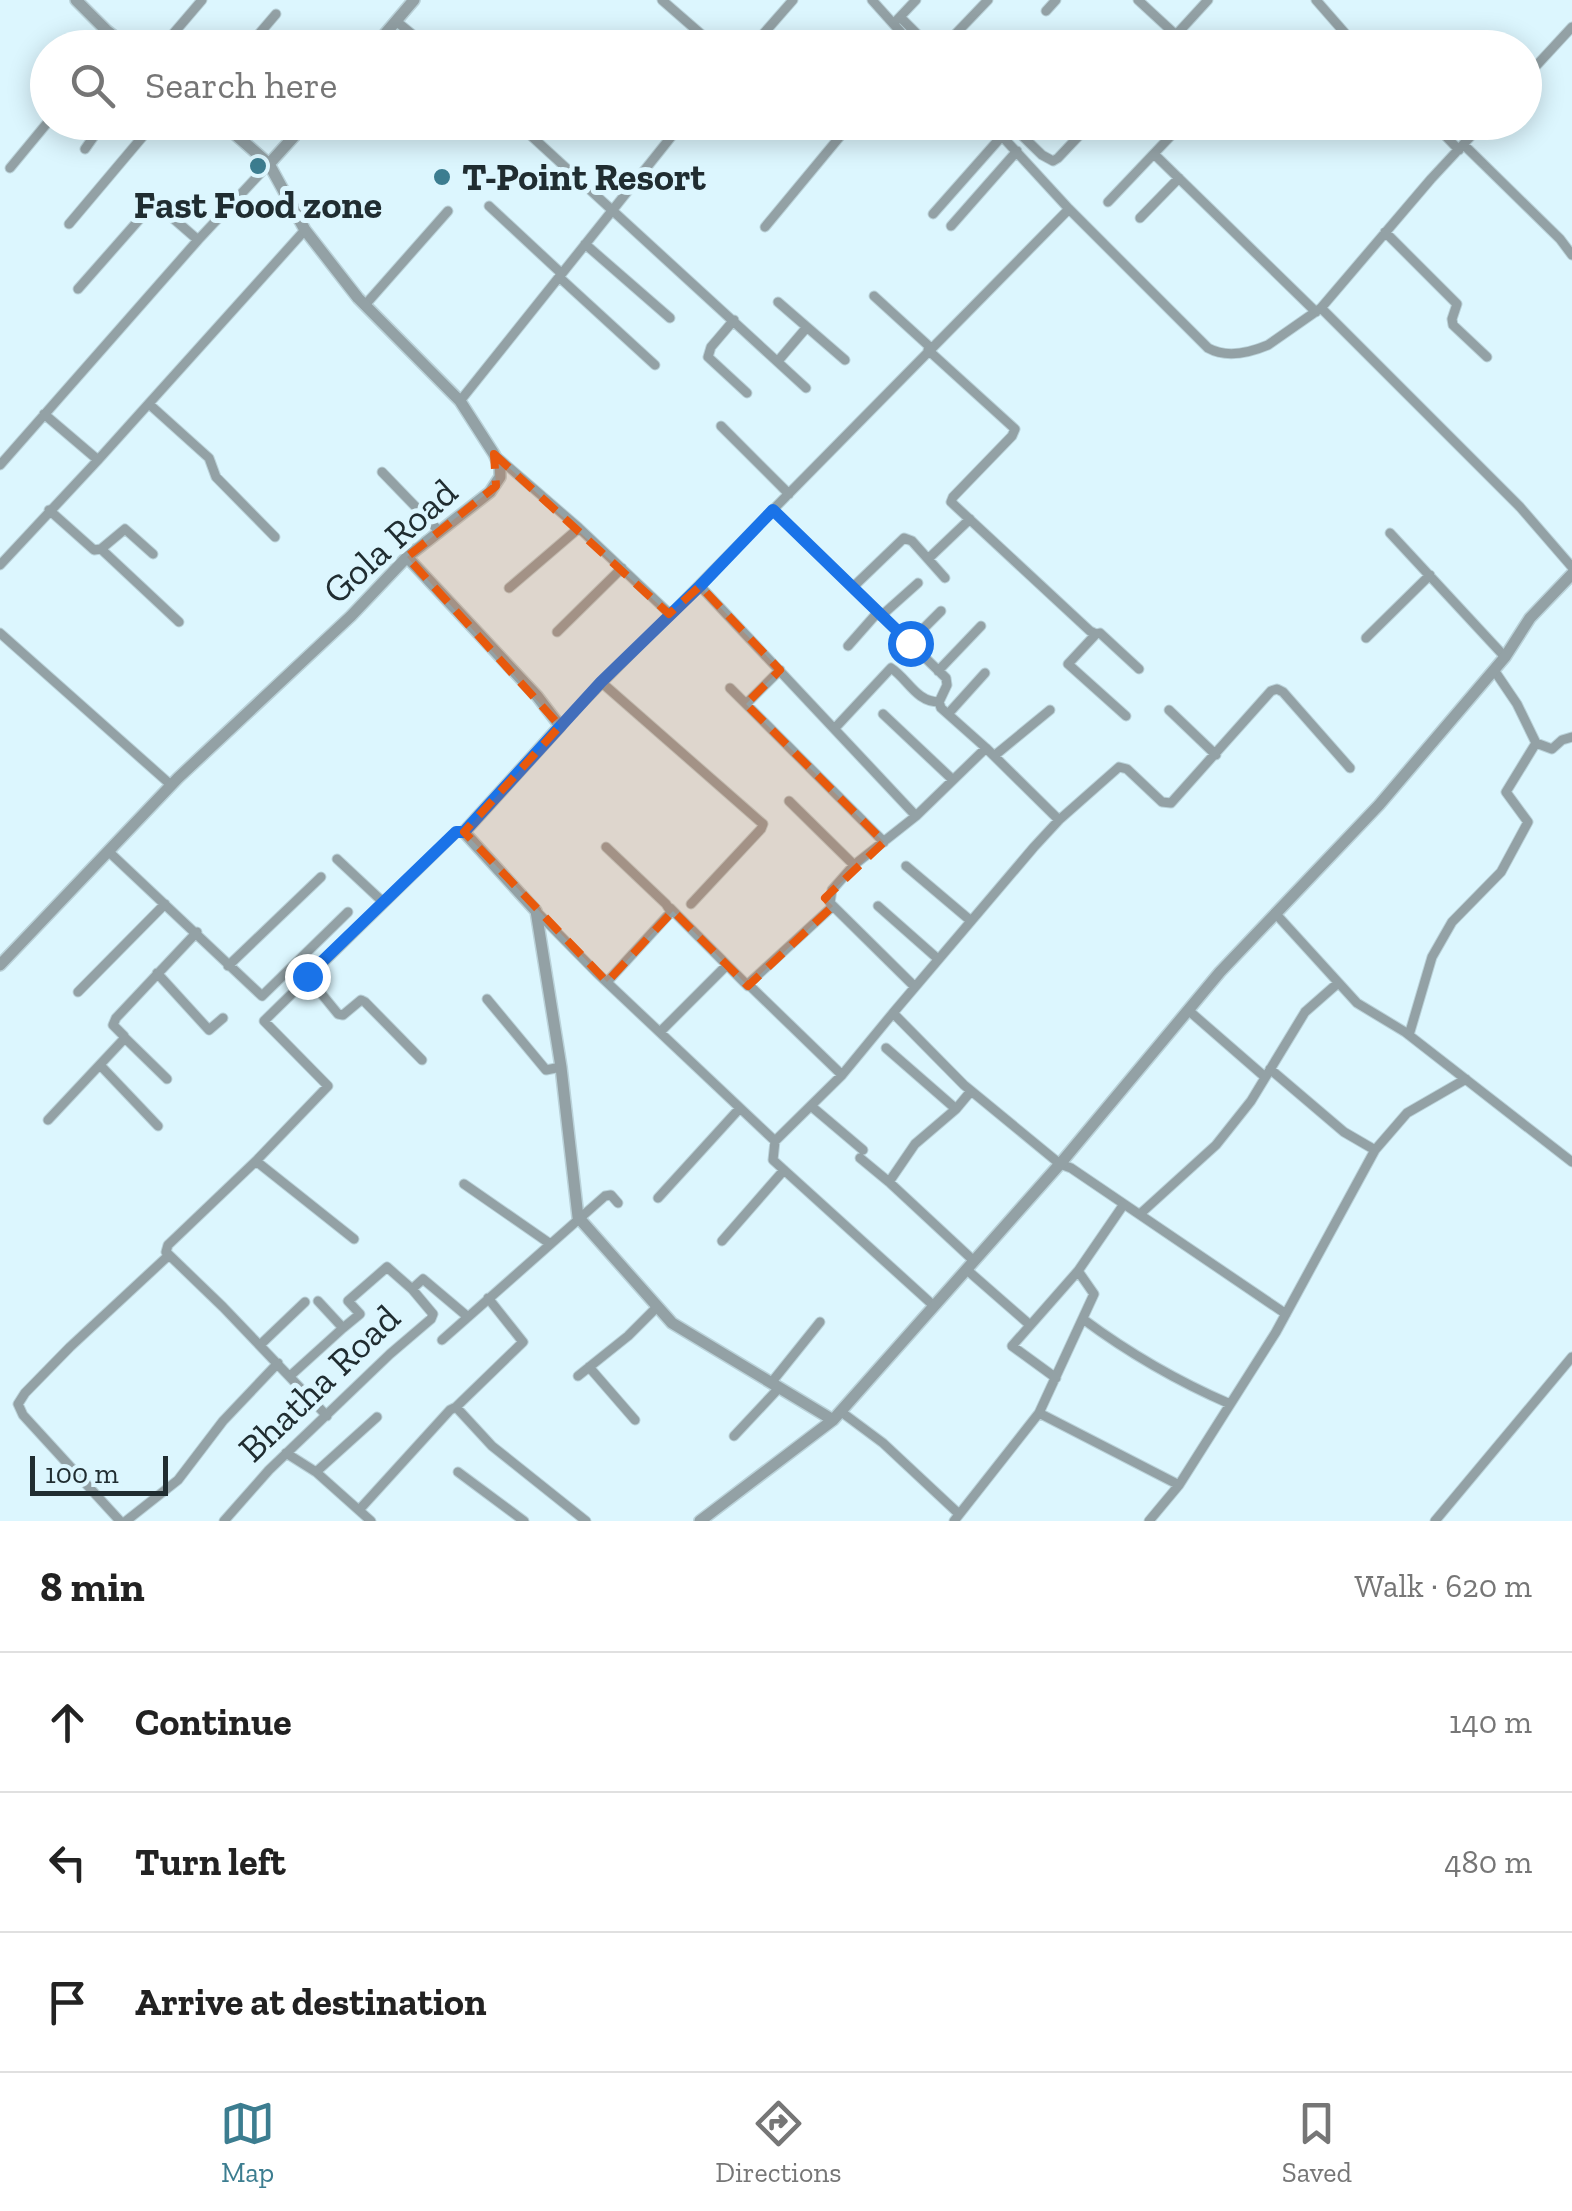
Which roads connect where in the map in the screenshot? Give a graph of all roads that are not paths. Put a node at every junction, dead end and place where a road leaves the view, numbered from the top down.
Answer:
1 (76, 0) edge
2 (202, 0) edge
3 (414, 0) edge
4 (662, 0) edge
5 (793, 0) edge
6 (872, 0) edge
7 (916, 0) edge
8 (988, 0) edge
9 (1056, 0) edge
10 (1138, 0) edge
11 (1208, 0) edge
12 (1316, 0) edge
13 (1046, 12) dead end
14 (276, 14) dead end
15 (897, 20) junction
16 (396, 21) junction
17 (1572, 27) edge
18 (107, 30) edge
19 (176, 30) edge
20 (262, 30) edge
21 (388, 30) edge
22 (407, 30) edge
23 (696, 30) edge
24 (768, 30) edge
25 (903, 30) edge
26 (909, 30) edge
27 (959, 30) edge
28 (1170, 30) edge
29 (1181, 30) edge
30 (1342, 30) edge
31 (1542, 59) edge
32 (33, 140) edge
33 (91, 140) edge
34 (139, 140) edge
35 (242, 140) edge
36 (291, 140) edge
37 (536, 140) edge
38 (668, 140) edge
39 (837, 140) edge
40 (998, 140) edge
41 (1006, 140) edge
42 (1026, 140) edge
43 (1075, 140) edge
44 (1167, 140) edge
45 (1453, 140) edge
46 (1467, 140) edge
47 (1461, 147) junction
48 (84, 149) dead end
49 (1017, 151) junction
50 (1154, 154) junction
51 (269, 164) junction
52 (10, 168) dead end
53 (1179, 178) junction
54 (1108, 202) dead end
55 (489, 206) dead end
56 (1069, 209) junction
57 (612, 210) junction
58 (448, 211) dead end
59 (933, 214) dead end
60 (1140, 218) dead end
61 (69, 224) dead end
62 (951, 226) dead end
63 (765, 227) dead end
64 (305, 230) junction
65 (1384, 232) junction
66 (198, 240) junction
67 (585, 244) junction
68 (1572, 255) edge
69 (560, 275) junction
70 (78, 288) dead end
71 (874, 296) dead end
72 (778, 302) dead end
73 (365, 305) junction
74 (1318, 310) junction
75 (670, 318) dead end
76 (734, 320) junction
77 (807, 327) junction
78 (929, 349) junction
79 (1487, 357) dead end
80 (846, 360) dead end
81 (778, 361) junction
82 (655, 366) dead end
83 (806, 388) dead end
84 (747, 393) dead end
85 (460, 401) junction
86 (149, 404) junction
87 (44, 414) junction
88 (721, 426) dead end
89 (494, 454) junction
90 (98, 460) junction
91 (0, 465) edge
92 (382, 472) dead end
93 (789, 494) junction
94 (49, 510) junction
95 (773, 510) junction
96 (970, 519) junction
97 (579, 528) junction
98 (440, 532) junction
99 (1390, 532) dead end
100 (275, 537) dead end
101 (101, 549) junction
102 (152, 554) dead end
103 (406, 557) junction
104 (928, 559) junction
105 (0, 565) edge
106 (622, 568) junction
107 (1572, 571) edge
108 (1430, 575) junction
109 (945, 578) dead end
110 (918, 583) dead end
111 (700, 586) junction
112 (510, 588) dead end
113 (852, 588) junction
114 (941, 610) dead end
115 (670, 614) junction
116 (880, 614) junction
117 (179, 622) dead end
118 (981, 626) dead end
119 (0, 632) edge
120 (557, 632) dead end
121 (1096, 634) junction
122 (1366, 638) dead end
123 (910, 643) junction
124 (848, 646) dead end
125 (1506, 656) junction
126 (780, 670) junction
127 (1140, 670) dead end
128 (1494, 670) junction
129 (938, 671) junction
130 (985, 673) dead end
131 (601, 682) junction
132 (730, 688) dead end
133 (938, 702) junction
134 (746, 704) junction
135 (1050, 710) dead end
136 (1169, 710) dead end
137 (884, 714) dead end
138 (948, 714) junction
139 (1126, 716) dead end
140 (560, 726) junction
141 (835, 728) junction
142 (1572, 737) edge
143 (1536, 743) junction
144 (990, 752) junction
145 (1216, 756) junction
146 (1350, 768) dead end
147 (953, 780) junction
148 (171, 785) junction
149 (789, 801) dead end
150 (916, 816) junction
151 (1059, 820) junction
152 (464, 832) junction
153 (884, 842) junction
154 (606, 847) dead end
155 (108, 851) junction
156 (337, 858) dead end
157 (854, 865) junction
158 (906, 866) dead end
159 (320, 877) dead end
160 (382, 902) junction
161 (166, 904) junction
162 (692, 904) dead end
163 (833, 906) junction
164 (878, 906) dead end
165 (670, 908) junction
166 (536, 911) junction
167 (348, 912) dead end
168 (1275, 912) junction
169 (971, 921) junction
170 (197, 932) junction
171 (938, 960) junction
172 (0, 965) edge
173 (726, 965) junction
174 (228, 966) junction
175 (157, 974) junction
176 (307, 976) junction
177 (607, 982) junction
178 (1338, 982) junction
179 (748, 986) junction
180 (916, 986) junction
181 (78, 992) dead end
182 (487, 999) dead end
183 (1188, 1010) junction
184 (893, 1013) junction
185 (223, 1018) dead end
186 (660, 1032) junction
187 (1409, 1035) junction
188 (124, 1037) junction
189 (886, 1048) dead end
190 (422, 1060) dead end
191 (100, 1065) junction
192 (561, 1067) junction
193 (1268, 1073) junction
194 (842, 1075) junction
195 (1466, 1079) junction
196 (167, 1080) dead end
197 (971, 1091) junction
198 (811, 1106) junction
199 (740, 1108) junction
200 (956, 1109) junction
201 (48, 1120) dead end
202 (158, 1126) dead end
203 (775, 1142) junction
204 (1375, 1150) junction
205 (256, 1161) junction
206 (1572, 1162) edge
207 (1060, 1164) junction
208 (784, 1170) junction
209 (889, 1182) junction
210 (464, 1184) dead end
211 (658, 1198) dead end
212 (618, 1202) dead end
213 (1124, 1204) junction
214 (1140, 1214) junction
215 (578, 1217) junction
216 (354, 1239) dead end
217 (722, 1241) dead end
218 (550, 1243) junction
219 (168, 1256) junction
220 (970, 1265) junction
221 (1078, 1271) junction
222 (412, 1289) junction
223 (488, 1298) junction
224 (318, 1301) dead end
225 (305, 1302) dead end
226 (934, 1306) junction
227 (658, 1307) junction
228 (1286, 1314) junction
229 (468, 1317) junction
230 (1083, 1319) junction
231 (820, 1322) dead end
232 (1030, 1325) junction
233 (343, 1328) junction
234 (442, 1340) dead end
235 (260, 1346) junction
236 (1572, 1358) edge
237 (278, 1363) junction
238 (589, 1367) junction
239 (290, 1376) junction
240 (578, 1376) dead end
241 (1056, 1378) junction
242 (775, 1385) junction
243 (1230, 1404) junction
244 (456, 1407) junction
245 (1040, 1413) junction
246 (327, 1416) junction
247 (836, 1416) junction
248 (377, 1417) dead end
249 (634, 1420) dead end
250 (734, 1436) dead end
251 (286, 1453) junction
252 (316, 1472) junction
253 (458, 1472) dead end
254 (1179, 1486) junction
255 (359, 1510) junction
256 (956, 1518) edge
257 (125, 1521) edge
258 (224, 1521) edge
259 (371, 1521) edge
260 (524, 1521) edge
261 (586, 1521) edge
262 (700, 1521) edge
263 (1149, 1521) edge
264 (1434, 1521) edge

1 - 18 street
2 - 19 street
3 - 16 street
4 - 23 street
5 - 24 street
6 - 15 street
7 - 15 street
8 - 27 street
9 - 13 street
10 - 28 street
11 - 29 street
12 - 30 street
14 - 20 street
15 - 25 street
15 - 26 street
16 - 21 street
16 - 22 street
17 - 31 street
32 - 52 street
33 - 48 street
34 - 61 street
35 - 51 street
36 - 51 street
37 - 57 street
38 - 57 street
39 - 63 street
40 - 59 street
41 - 49 street
42 - 43 street
44 - 50 street
45 - 47 street
46 - 47 street
47 - 65 street
47 - 68 street
49 - 56 street
49 - 62 street
50 - 53 street
50 - 54 street
51 - 64 street, Gola Road
51 - 66 street
53 - 60 street
53 - 74 street
55 - 69 street
56 - 74 street
56 - 78 street
57 - 67 street
57 - 76 street
58 - 73 street
64 - 73 street, Gola Road
64 - 86 street
65 - 74 street
65 - 79 street
66 - 70 street
66 - 87 street
67 - 69 street
67 - 75 street
69 - 82 street
69 - 85 street
71 - 78 street
72 - 77 street
73 - 85 street, Gola Road
74 - 107 street
76 - 81 street
76 - 84 street
77 - 80 street
77 - 81 street
78 - 93 street
78 - 96 street
81 - 83 street
85 - 89 street, Gola Road
86 - 90 street
86 - 100 street
87 - 90 street
87 - 91 street
88 - 93 street
89 - 97 street
89 - 98 street, Gola Road
90 - 94 street
92 - 98 street
93 - 95 street
94 - 101 street
94 - 105 street
95 - 111 street
95 - 113 street
96 - 104 street
96 - 121 street
97 - 106 street
97 - 112 street
98 - 103 street, Gola Road
99 - 108 street
101 - 102 street
101 - 117 street
103 - 140 street
103 - 148 street, Gola Road
104 - 109 street
104 - 113 street
106 - 115 street
106 - 120 street
107 - 125 street
108 - 122 street
108 - 125 street
110 - 116 street
111 - 115 street
111 - 126 street
113 - 116 street
114 - 123 street
115 - 131 street
116 - 123 street
116 - 124 street
118 - 129 street
119 - 148 street
121 - 127 street
121 - 139 street
123 - 129 street
125 - 128 street
126 - 134 street
126 - 141 street
128 - 143 street
128 - 168 street
129 - 133 street
130 - 138 street
131 - 140 street
131 - 162 street
132 - 134 street
133 - 138 street
133 - 141 street
134 - 153 street
135 - 144 street
136 - 145 street
137 - 147 street
138 - 144 street
140 - 152 street
141 - 150 street
142 - 143 street
143 - 187 street
144 - 147 street
144 - 151 street
145 - 146 street
145 - 151 street
147 - 150 street
148 - 155 street, Gola Road
149 - 157 street
150 - 153 street
151 - 169 street
152 - 160 street
152 - 166 street
153 - 157 street
154 - 165 street
155 - 161 street
155 - 172 street, Gola Road
156 - 160 street
157 - 163 street
158 - 169 street
159 - 174 street
160 - 176 street
161 - 170 street
161 - 181 street
163 - 179 street
163 - 180 street
164 - 171 street
165 - 173 street
165 - 177 street
166 - 177 street
166 - 192 street
167 - 174 street
168 - 178 street
168 - 183 street
169 - 171 street
170 - 174 street
170 - 175 street
171 - 180 street
173 - 179 street
173 - 186 street
175 - 185 street
175 - 188 street
176 - 190 street
176 - 205 street
177 - 186 street
178 - 187 street
178 - 193 street
179 - 194 street
180 - 184 street
182 - 192 street
183 - 193 street
183 - 207 street
184 - 194 street
184 - 197 street
186 - 199 street
187 - 195 street
188 - 191 street
188 - 196 street
189 - 200 street
191 - 201 street
191 - 202 street
192 - 215 street
193 - 204 street
193 - 214 street
194 - 198 street
195 - 204 street
195 - 206 street
197 - 200 street
197 - 207 street
198 - 203 street
198 - 209 street
199 - 203 street
199 - 211 street
200 - 209 street
203 - 208 street
204 - 228 street
205 - 216 street
205 - 219 street
207 - 213 street
207 - 220 street
208 - 217 street
208 - 226 street
209 - 220 street
210 - 218 street
212 - 215 street
213 - 214 street
213 - 221 street
214 - 228 street
215 - 218 street
215 - 227 street
218 - 223 street
219 - 235 street
219 - 257 street
220 - 226 street
220 - 232 street
221 - 230 street
221 - 232 street
222 - 229 street
222 - 233 street
222 - 246 street, Bhatha Road
223 - 229 street
223 - 244 street
224 - 233 street
225 - 235 street
226 - 247 street
227 - 238 street
227 - 242 street
228 - 243 street
229 - 234 street
230 - 241 street
230 - 243 street
231 - 242 street
232 - 241 street
233 - 239 street
235 - 237 street
236 - 264 street
237 - 239 street
237 - 257 street
238 - 240 street
238 - 249 street
239 - 246 street
241 - 245 street
242 - 247 street
242 - 250 street
243 - 254 street
244 - 255 street
244 - 261 street
245 - 254 street
245 - 256 street
246 - 251 street, Bhatha Road
247 - 256 street
247 - 262 street
248 - 252 street
251 - 252 street
251 - 258 street, Bhatha Road
252 - 255 street
253 - 260 street
254 - 263 street
255 - 259 street

